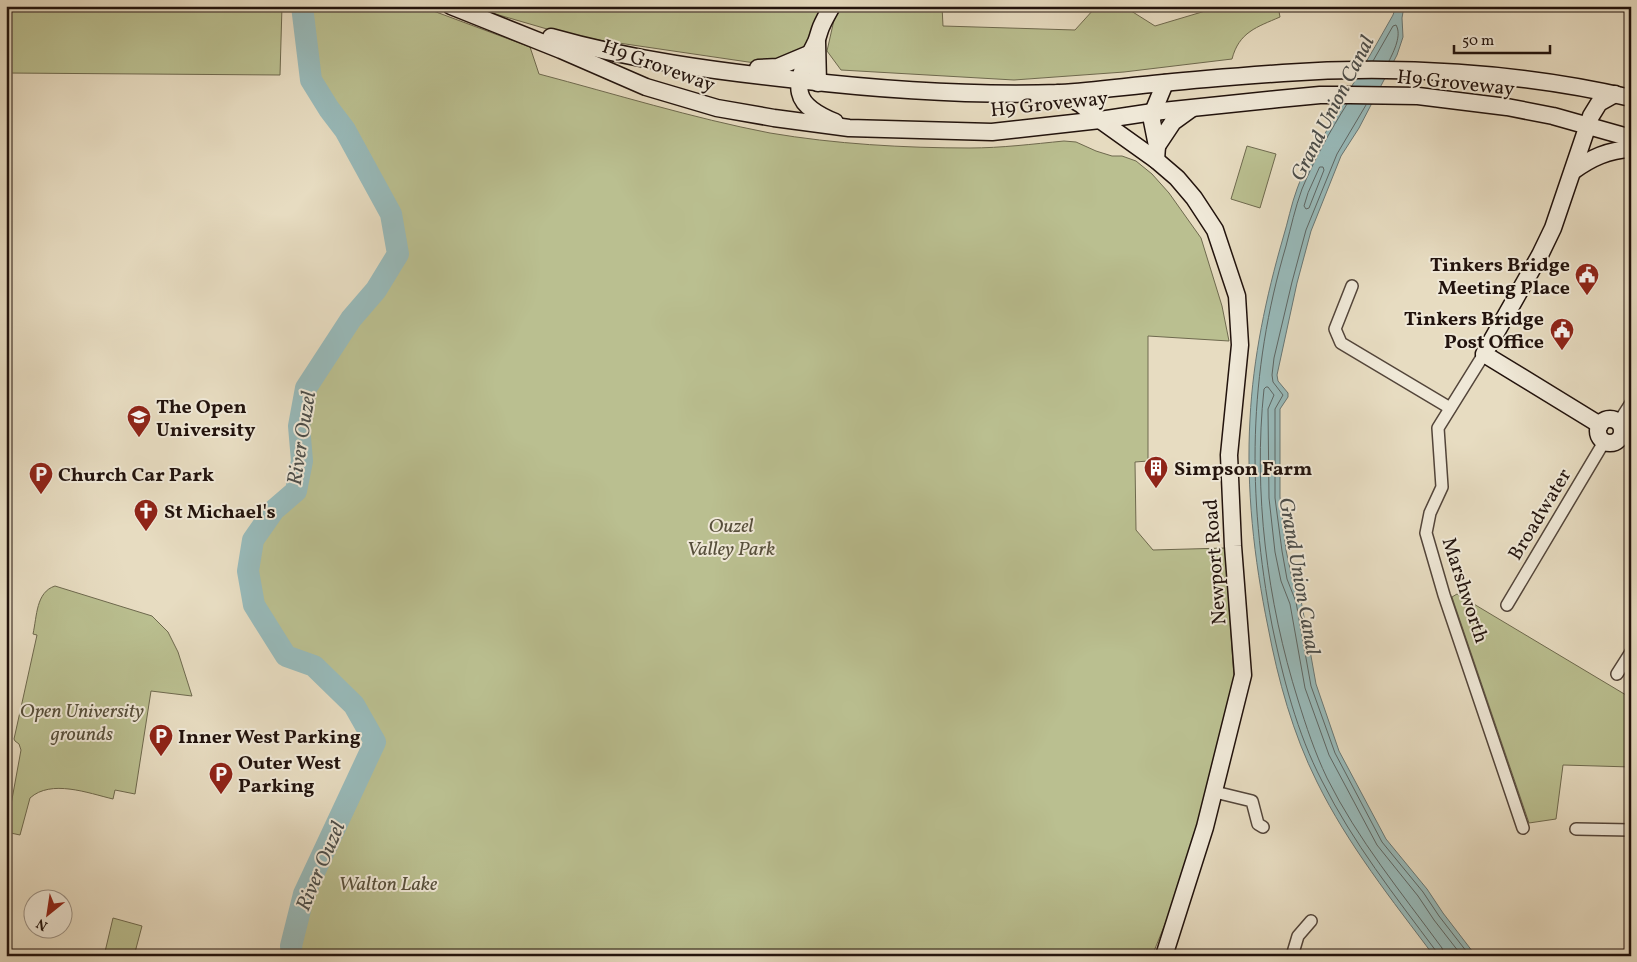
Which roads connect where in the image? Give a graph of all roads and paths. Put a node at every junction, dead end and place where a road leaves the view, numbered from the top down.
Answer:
1 (451, 6) edge
2 (832, 6) edge
3 (484, 18) junction
4 (813, 47) junction
5 (654, 60) junction
6 (800, 80) junction
7 (1165, 82) junction
8 (818, 83) junction
9 (1563, 85) junction
10 (1056, 93) junction
11 (1623, 96) edge
12 (802, 99) junction
13 (1191, 109) junction
14 (1152, 112) junction
15 (774, 118) junction
16 (1100, 120) junction
17 (1589, 121) junction
18 (849, 128) junction
19 (1626, 143) edge
20 (1157, 153) junction
21 (1573, 172) junction
22 (1352, 286) dead end
23 (1484, 354) junction
24 (1631, 403) edge
25 (1450, 408) junction
26 (1608, 423) junction
27 (1625, 440) edge
28 (1604, 442) junction
29 (1507, 605) dead end
30 (1631, 652) edge
31 (1617, 674) dead end
32 (1215, 792) junction
33 (1263, 828) dead end
34 (1523, 828) dead end
35 (1576, 829) dead end
36 (1631, 830) edge
37 (1310, 921) dead end
38 (1164, 956) edge
39 (1292, 956) edge

1 - 3 street, H9 Groveway
2 - 4 street
3 - 5 street, H9 Groveway
3 - 15 street, H9 Groveway
4 - 5 street
4 - 6 street
4 - 8 street
5 - 6 street, H9 Groveway
6 - 8 street, H9 Groveway
6 - 12 street
7 - 9 street, H9 Groveway
7 - 10 street, H9 Groveway
7 - 14 street
8 - 10 street, H9 Groveway
8 - 12 street
9 - 11 street, H9 Groveway
9 - 17 street
10 - 16 street, Newport Road
11 - 17 street
12 - 15 street
12 - 18 street
13 - 14 street, H9 Groveway
13 - 17 street, H9 Groveway
13 - 20 street
14 - 16 street, H9 Groveway
14 - 20 street
15 - 18 street, H9 Groveway
16 - 18 street, H9 Groveway
16 - 20 street, Newport Road
17 - 19 street, H9 Groveway
17 - 21 street, Marshworth
19 - 21 street
20 - 32 street, Newport Road
21 - 23 street, Marshworth
22 - 25 street
23 - 25 street, Marshworth
23 - 26 street
24 - 26 street
25 - 34 street, Marshworth
26 - 27 street
26 - 28 street
27 - 28 street
28 - 29 street, Broadwater
30 - 31 street
32 - 33 street
32 - 38 street, Newport Road
35 - 36 street
37 - 39 street

